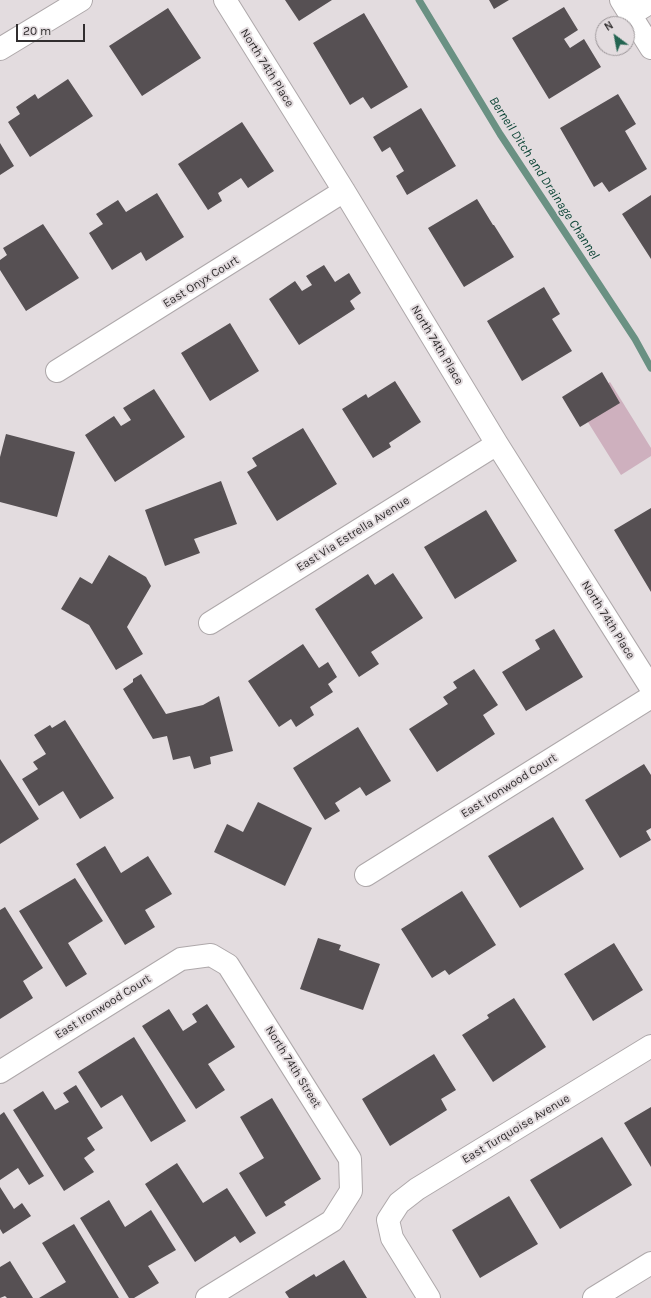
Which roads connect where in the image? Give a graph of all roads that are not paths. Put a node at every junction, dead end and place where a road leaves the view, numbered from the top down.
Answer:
1 (81, 0) edge
2 (225, 0) edge
3 (651, 2) edge
4 (625, 7) edge
5 (651, 48) edge
6 (0, 49) edge
7 (344, 191) junction
8 (57, 371) dead end
9 (497, 444) junction
10 (210, 623) dead end
11 (651, 688) edge
12 (651, 697) edge
13 (366, 875) dead end
14 (211, 955) joint
15 (651, 1046) edge
16 (0, 1072) edge
17 (651, 1263) edge
18 (207, 1298) edge
19 (429, 1298) edge
20 (594, 1298) edge

1 - 6 street
2 - 7 street, North 74th Place
3 - 4 street
4 - 5 street
7 - 8 street, East Onyx Court
7 - 9 street, North 74th Place
9 - 10 street, East Via Estrella Avenue
9 - 11 street, North 74th Place
12 - 13 street, East Ironwood Court
14 - 16 street, East Ironwood Court
14 - 18 street, North 74th Street
15 - 19 street, East Turquoise Avenue
17 - 20 street

